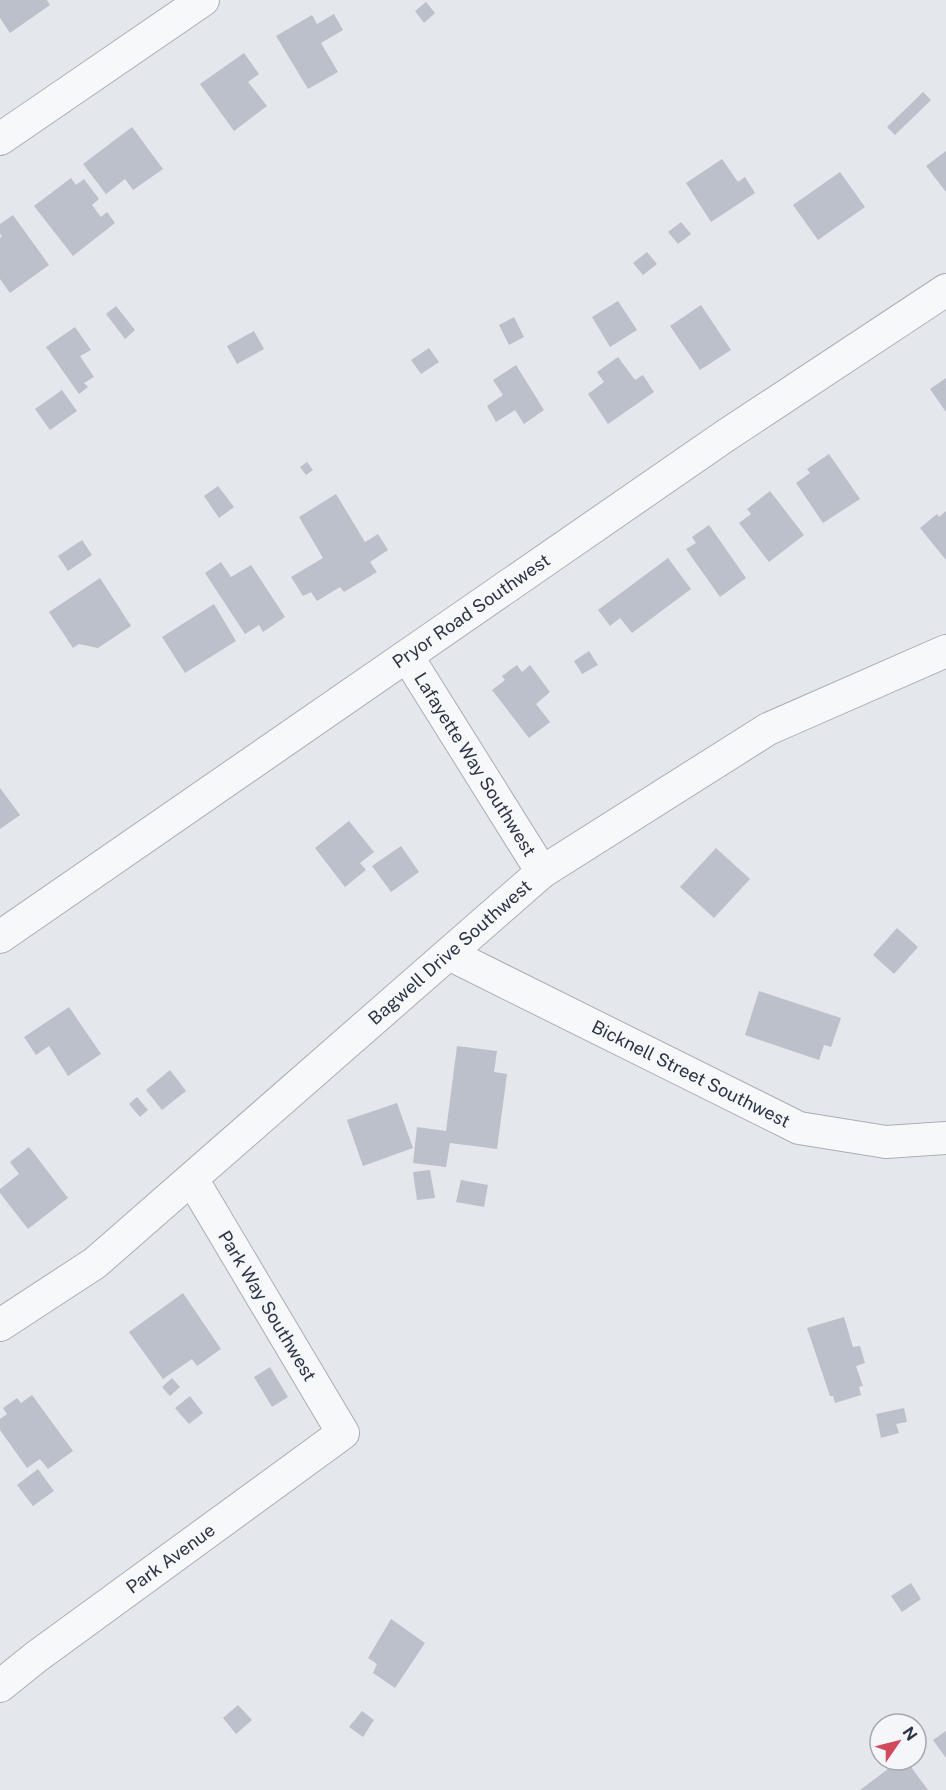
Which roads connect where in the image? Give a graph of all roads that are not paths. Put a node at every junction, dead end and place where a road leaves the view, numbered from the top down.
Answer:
1 (202, 0) edge
2 (0, 139) edge
3 (946, 290) edge
4 (946, 651) edge
5 (407, 656) junction
6 (542, 872) junction
7 (0, 937) edge
8 (449, 954) junction
9 (946, 1138) edge
10 (192, 1179) junction
11 (0, 1325) edge
12 (342, 1433) joint
13 (0, 1686) edge

1 - 2 street
3 - 5 street, Pryor Road Southwest
4 - 6 street, Bagwell Drive Southwest
5 - 6 street, Lafayette Way Southwest
5 - 7 street, Pryor Road Southwest
6 - 8 street, Bagwell Drive Southwest
8 - 9 street, Bicknell Street Southwest
8 - 10 street, Bagwell Drive Southwest
10 - 11 street, Bagwell Drive Southwest
10 - 12 street, Park Way Southwest
12 - 13 street, Park Avenue

